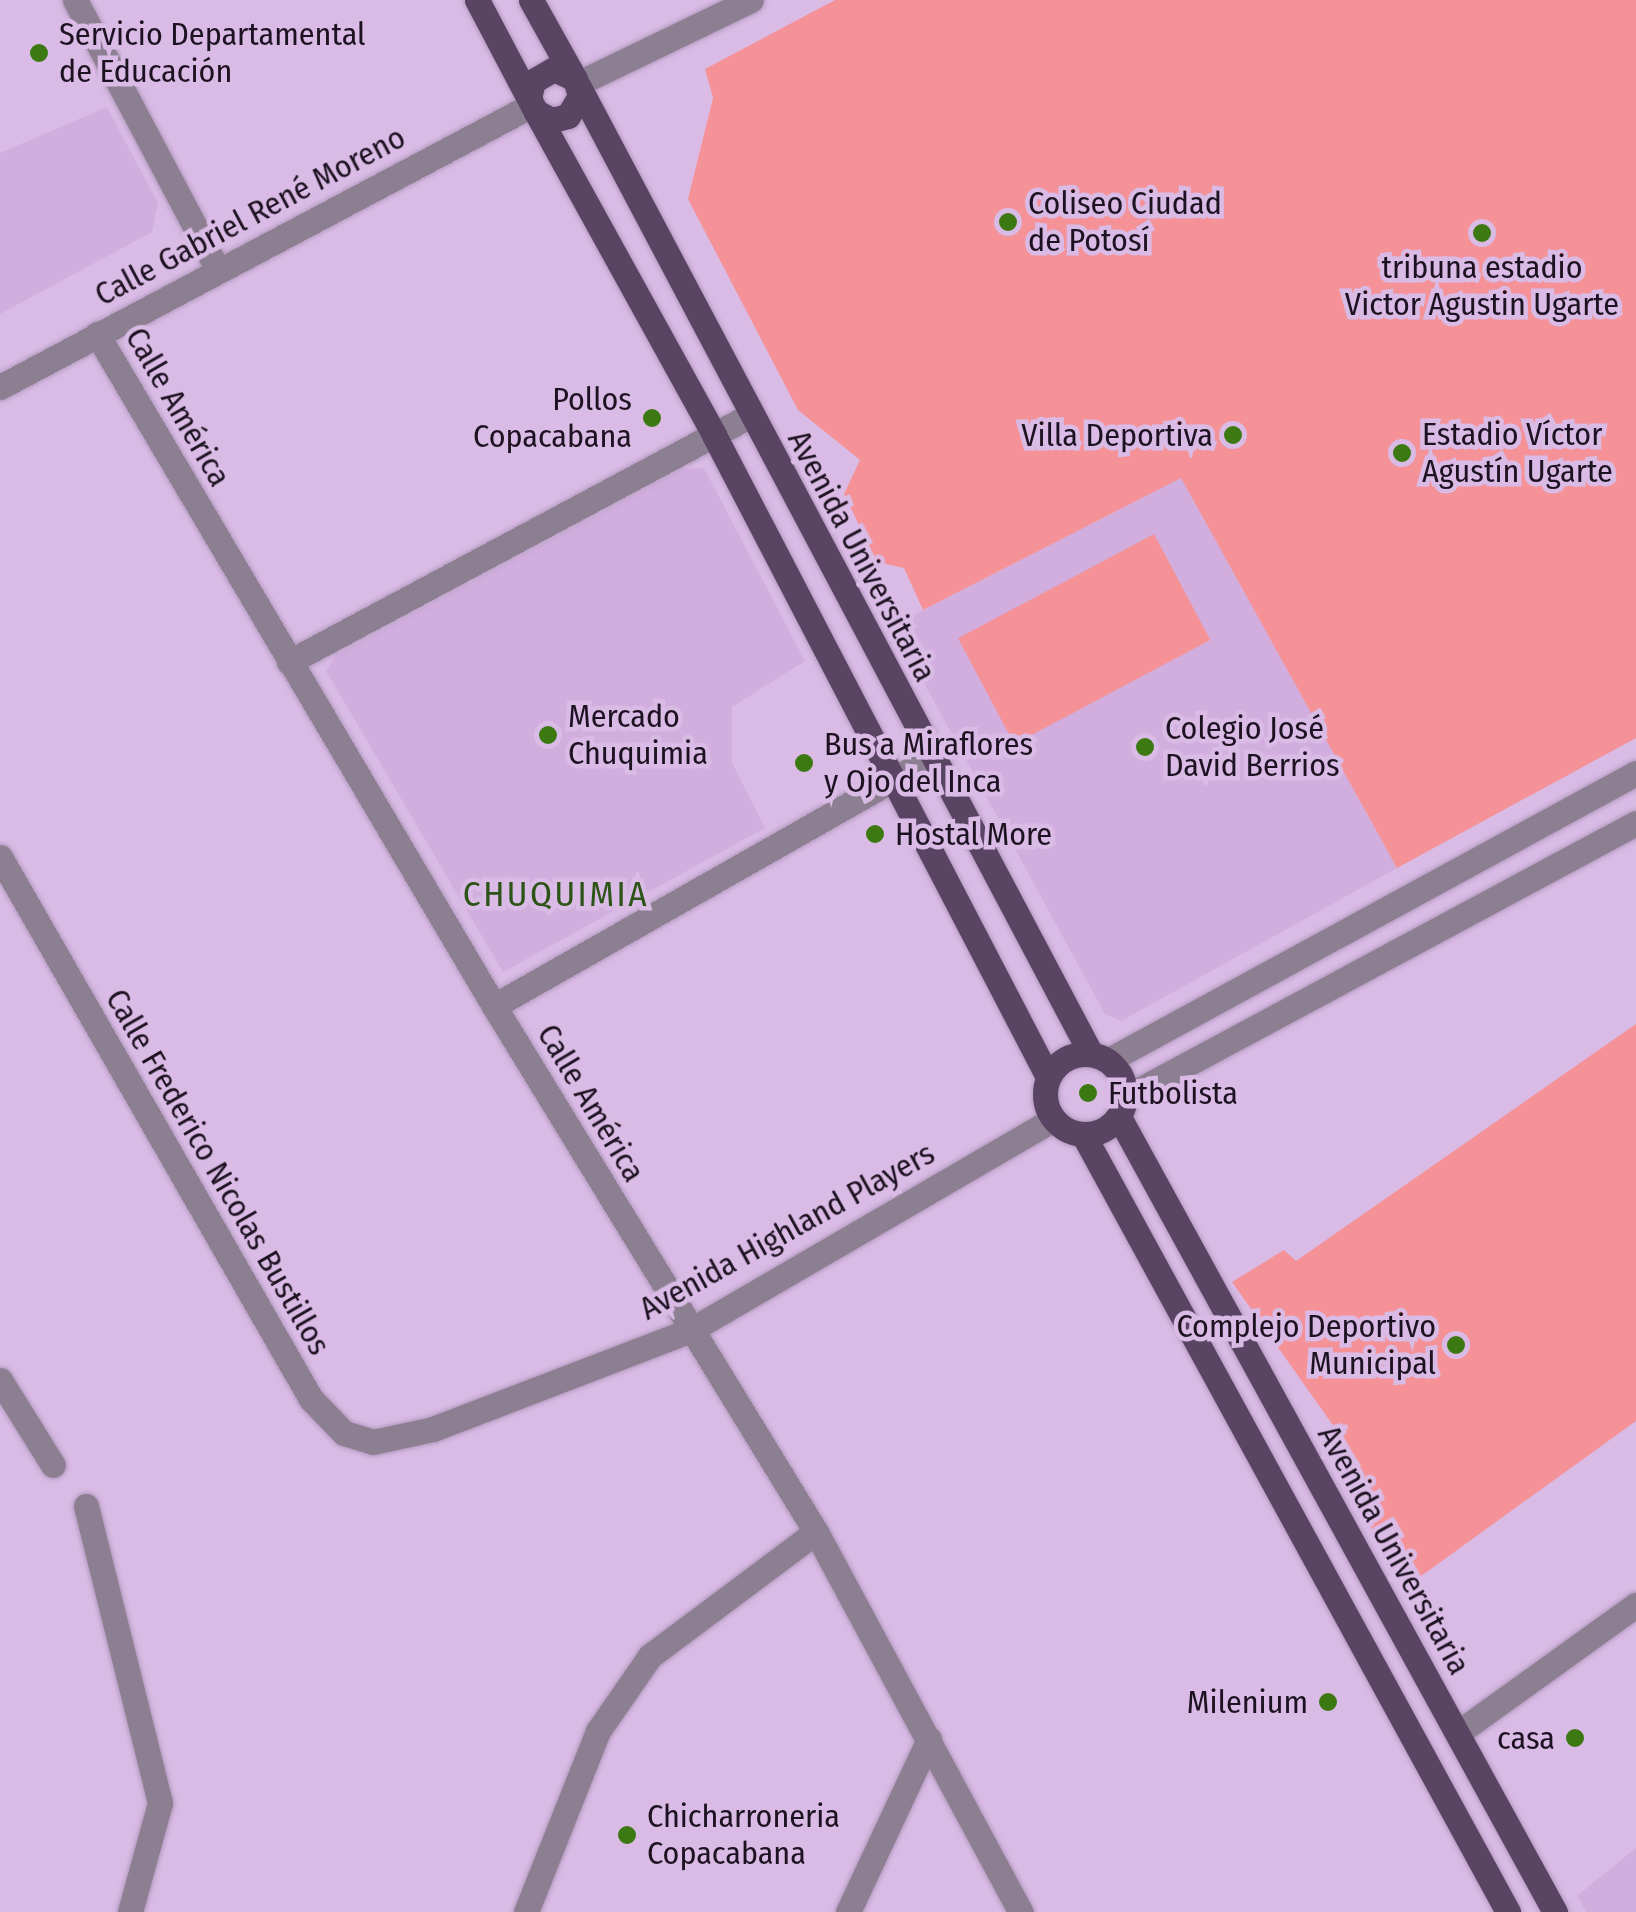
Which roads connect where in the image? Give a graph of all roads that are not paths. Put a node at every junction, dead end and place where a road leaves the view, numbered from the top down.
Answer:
1 (75, 0) edge
2 (477, 0) edge
3 (531, 0) edge
4 (751, 0) edge
5 (577, 84) junction
6 (532, 105) junction
7 (218, 270) junction
8 (97, 334) junction
9 (0, 388) edge
10 (751, 415) junction
11 (714, 435) junction
12 (289, 662) junction
13 (931, 758) junction
14 (1636, 773) edge
15 (892, 779) junction
16 (1636, 823) edge
17 (0, 857) edge
18 (494, 1006) junction
19 (1100, 1057) junction
20 (1048, 1076) junction
21 (1122, 1107) junction
22 (1054, 1118) junction
23 (1083, 1134) junction
24 (691, 1330) junction
25 (0, 1380) edge
26 (433, 1429) joint
27 (53, 1465) dead end
28 (86, 1506) dead end
29 (816, 1532) junction
30 (1636, 1605) edge
31 (1459, 1732) junction
32 (929, 1739) junction
33 (130, 1912) edge
34 (526, 1912) edge
35 (848, 1912) edge
36 (1020, 1912) edge
37 (1508, 1912) edge
38 (1555, 1912) edge

1 - 7 street
2 - 6 main road
3 - 5 main road, Avenida Universitaria
4 - 5 street
5 - 6 main road
5 - 6 main road
5 - 10 main road, Avenida Universitaria
6 - 7 street, Calle Gabriel René Moreno
6 - 11 main road
7 - 8 street, Calle Gabriel René Moreno
8 - 9 street, Calle Gabriel René Moreno
8 - 12 street, Calle América
10 - 11 street
10 - 13 main road, Avenida Universitaria
11 - 12 street
11 - 15 main road
12 - 18 street, Calle América
13 - 15 street
13 - 19 main road, Avenida Universitaria
14 - 19 street
15 - 18 street
15 - 20 main road
16 - 21 street
17 - 26 street, Calle Frederico Nicolas Bustillos
18 - 24 street, Calle América
19 - 20 main road
19 - 21 main road
20 - 22 main road
21 - 23 main road
21 - 31 main road, Avenida Universitaria
22 - 23 main road
22 - 24 street, Avenida Highland Players
23 - 37 main road
24 - 26 street, Avenida Highland Players
24 - 29 street, Calle América
25 - 27 street
28 - 33 street
29 - 32 street, Calle América
29 - 34 street
30 - 31 street
31 - 38 main road, Avenida Universitaria
32 - 35 street
32 - 36 street, Calle América

